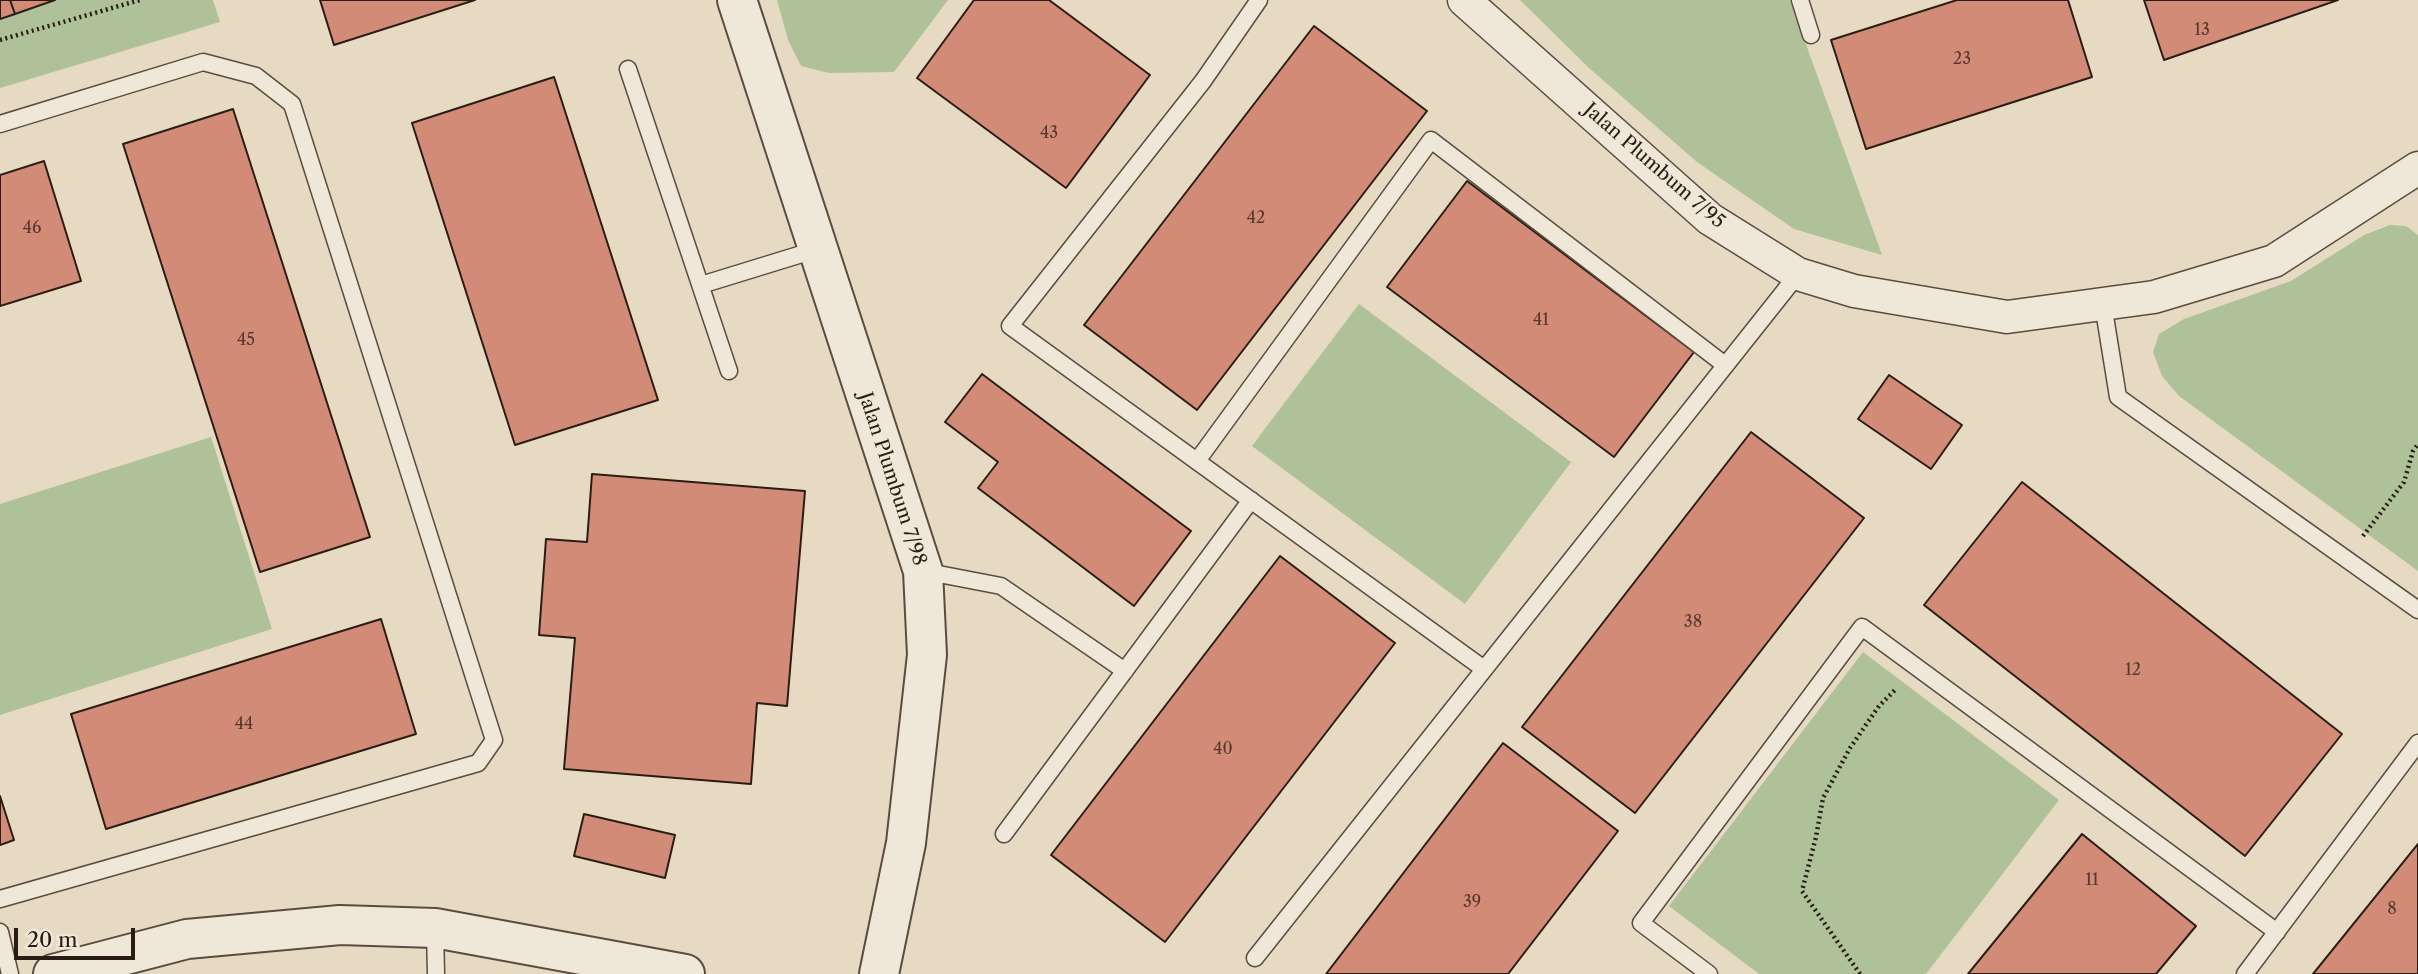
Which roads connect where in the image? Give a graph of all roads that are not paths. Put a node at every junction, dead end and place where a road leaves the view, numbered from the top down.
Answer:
1 (737, 0) edge
2 (1259, 0) edge
3 (1464, 0) edge
4 (1800, 0) edge
5 (1811, 35) dead end
6 (628, 69) dead end
7 (0, 124) edge
8 (2413, 178) edge
9 (818, 250) junction
10 (1798, 274) junction
11 (701, 285) junction
12 (2103, 304) junction
13 (1725, 365) junction
14 (729, 371) dead end
15 (1197, 461) junction
16 (1251, 500) junction
17 (923, 571) junction
18 (2418, 610) edge
19 (1484, 669) junction
20 (1125, 671) junction
21 (2418, 743) edge
22 (1004, 834) dead end
23 (0, 899) edge
24 (435, 928) junction
25 (0, 932) edge
26 (2277, 932) junction
27 (1255, 958) dead end
28 (10, 974) edge
29 (53, 974) edge
30 (436, 974) edge
31 (685, 974) edge
32 (879, 974) edge
33 (1709, 974) edge
34 (2245, 974) edge

1 - 9 street, Jalan Plumbum 7/98
2 - 15 lane
3 - 10 street, Jalan Plumbum 7/95
4 - 5 lane
6 - 11 lane
7 - 23 lane
8 - 12 street, Jalan Plumbum 7/95
9 - 11 lane
9 - 17 street, Jalan Plumbum 7/98
10 - 12 street, Jalan Plumbum 7/95
10 - 13 lane
11 - 14 lane
12 - 18 lane
13 - 15 lane
13 - 19 lane
15 - 16 lane
16 - 19 lane
16 - 20 lane
17 - 20 lane
17 - 32 street, Jalan Plumbum 7/98
19 - 27 lane
20 - 22 lane
21 - 26 lane
24 - 29 street
24 - 30 lane
24 - 31 street
25 - 28 lane
26 - 33 lane
26 - 34 lane

